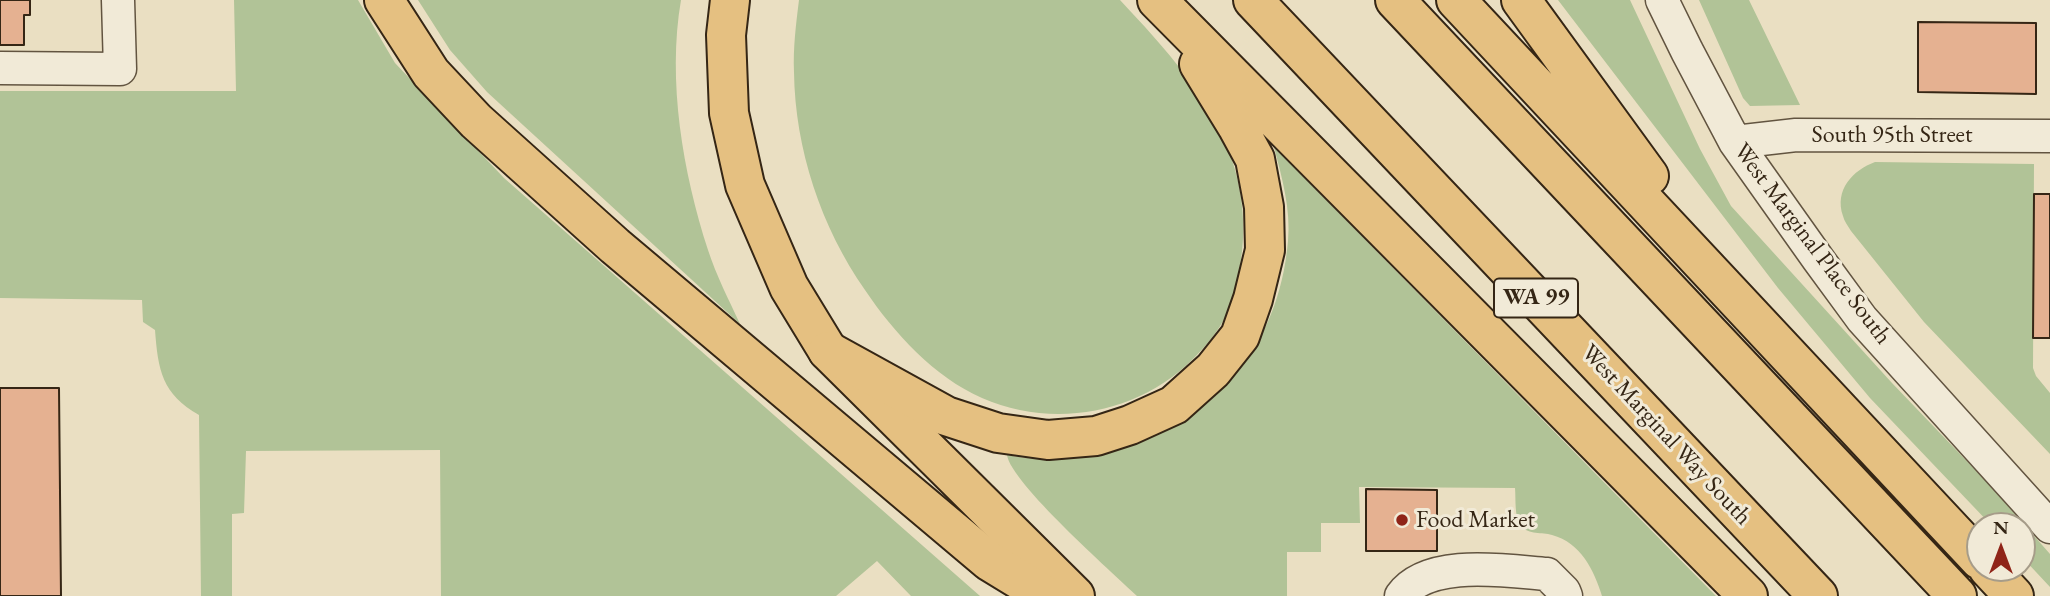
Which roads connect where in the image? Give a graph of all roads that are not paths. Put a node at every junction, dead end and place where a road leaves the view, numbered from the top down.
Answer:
1 (118, 0) edge
2 (384, 0) edge
3 (730, 0) edge
4 (1253, 0) edge
5 (1395, 0) edge
6 (1456, 0) edge
7 (1521, 0) edge
8 (1662, 0) edge
9 (1160, 3) edge
10 (0, 68) edge
11 (2050, 136) edge
12 (1735, 142) junction
13 (1746, 311) junction
14 (828, 351) junction
15 (2050, 527) edge
16 (1966, 544) edge
17 (2001, 582) edge
18 (1556, 585) edge
19 (1046, 596) edge
20 (1075, 596) edge
21 (1401, 596) edge
22 (1748, 596) edge
23 (1818, 596) edge
24 (1957, 596) edge
25 (2014, 596) edge

1 - 10 street
2 - 19 main road
3 - 14 main road
4 - 23 main road, West Marginal Way South / WA 99
5 - 24 main road
6 - 13 main road
7 - 13 main road
8 - 12 street, West Marginal Place South
9 - 14 main road
9 - 22 main road
11 - 12 street, South 95th Street
12 - 15 street, West Marginal Place South
13 - 16 main road
14 - 20 main road
17 - 25 main road
18 - 21 street

